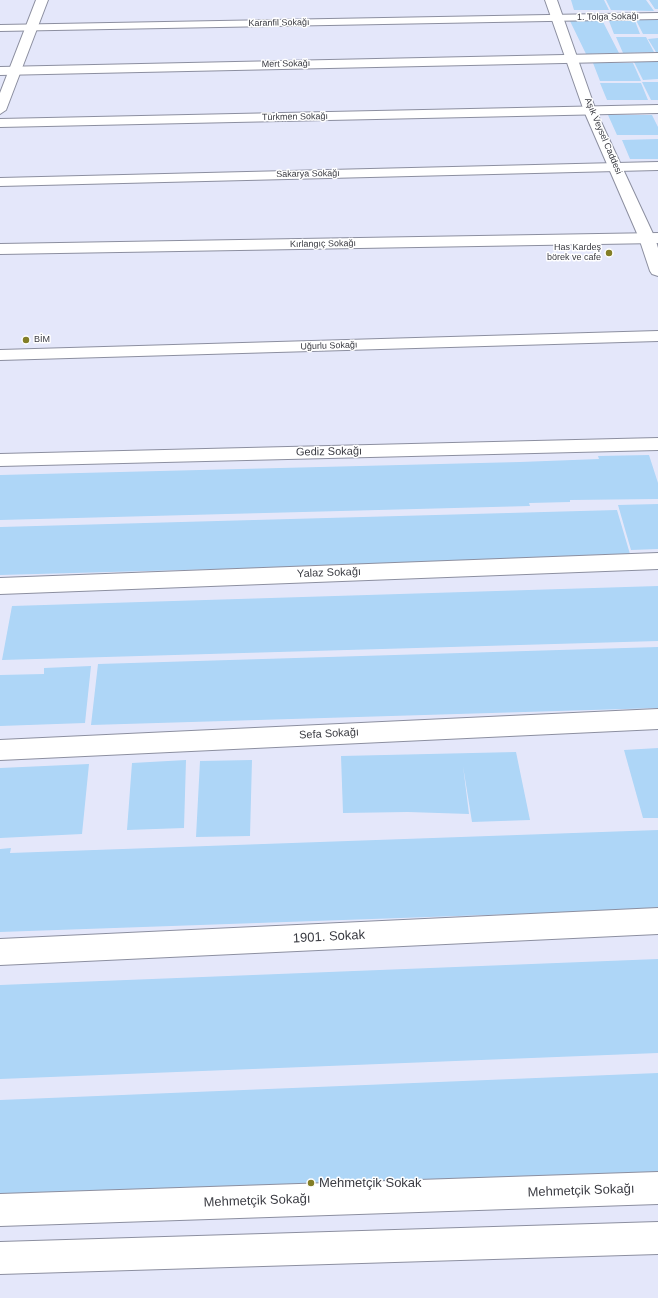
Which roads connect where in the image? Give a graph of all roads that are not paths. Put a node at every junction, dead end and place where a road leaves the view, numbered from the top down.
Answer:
1 (42, 0) edge
2 (551, 0) edge
3 (658, 16) edge
4 (558, 18) junction
5 (0, 28) edge
6 (31, 28) junction
7 (658, 57) edge
8 (572, 58) junction
9 (0, 71) edge
10 (15, 71) junction
11 (658, 109) edge
12 (0, 110) edge
13 (590, 111) junction
14 (0, 123) edge
15 (658, 166) edge
16 (616, 167) junction
17 (0, 182) edge
18 (652, 238) edge
19 (0, 249) edge
20 (658, 271) edge
21 (658, 336) edge
22 (0, 355) edge
23 (658, 444) edge
24 (0, 460) edge
25 (658, 561) edge
26 (0, 586) edge
27 (658, 719) edge
28 (0, 750) edge
29 (658, 921) edge
30 (0, 952) edge
31 (658, 1188) edge
32 (0, 1210) edge
33 (658, 1238) edge
34 (0, 1258) edge

1 - 6 street
2 - 4 street, Aşık Veysel Caddesi
3 - 4 street, 1. Tolga Sokağı
4 - 6 street, Karanfil Sokağı
4 - 8 street, Aşık Veysel Caddesi
5 - 6 street, Karanfil Sokağı
6 - 10 street
7 - 8 street, Mert Sokağı
8 - 10 street, Mert Sokağı
8 - 13 street, Aşık Veysel Caddesi
9 - 10 street, Mert Sokağı
10 - 12 street
11 - 13 street, Türkmen Sokağı
13 - 14 street, Türkmen Sokağı
13 - 16 street, Aşık Veysel Caddesi
15 - 16 street, Sakarya Sokağı
16 - 17 street, Sakarya Sokağı
16 - 18 street, Aşık Veysel Caddesi
18 - 19 street, Kırlangıç Sokağı
18 - 20 street, Aşık Veysel Caddesi
21 - 22 street, Uğurlu Sokağı
23 - 24 street, Gediz Sokağı
25 - 26 street, Yalaz Sokağı
27 - 28 street, Sefa Sokağı
29 - 30 street, 1901. Sokak
31 - 32 street, Mehmetçik Sokağı
33 - 34 street

